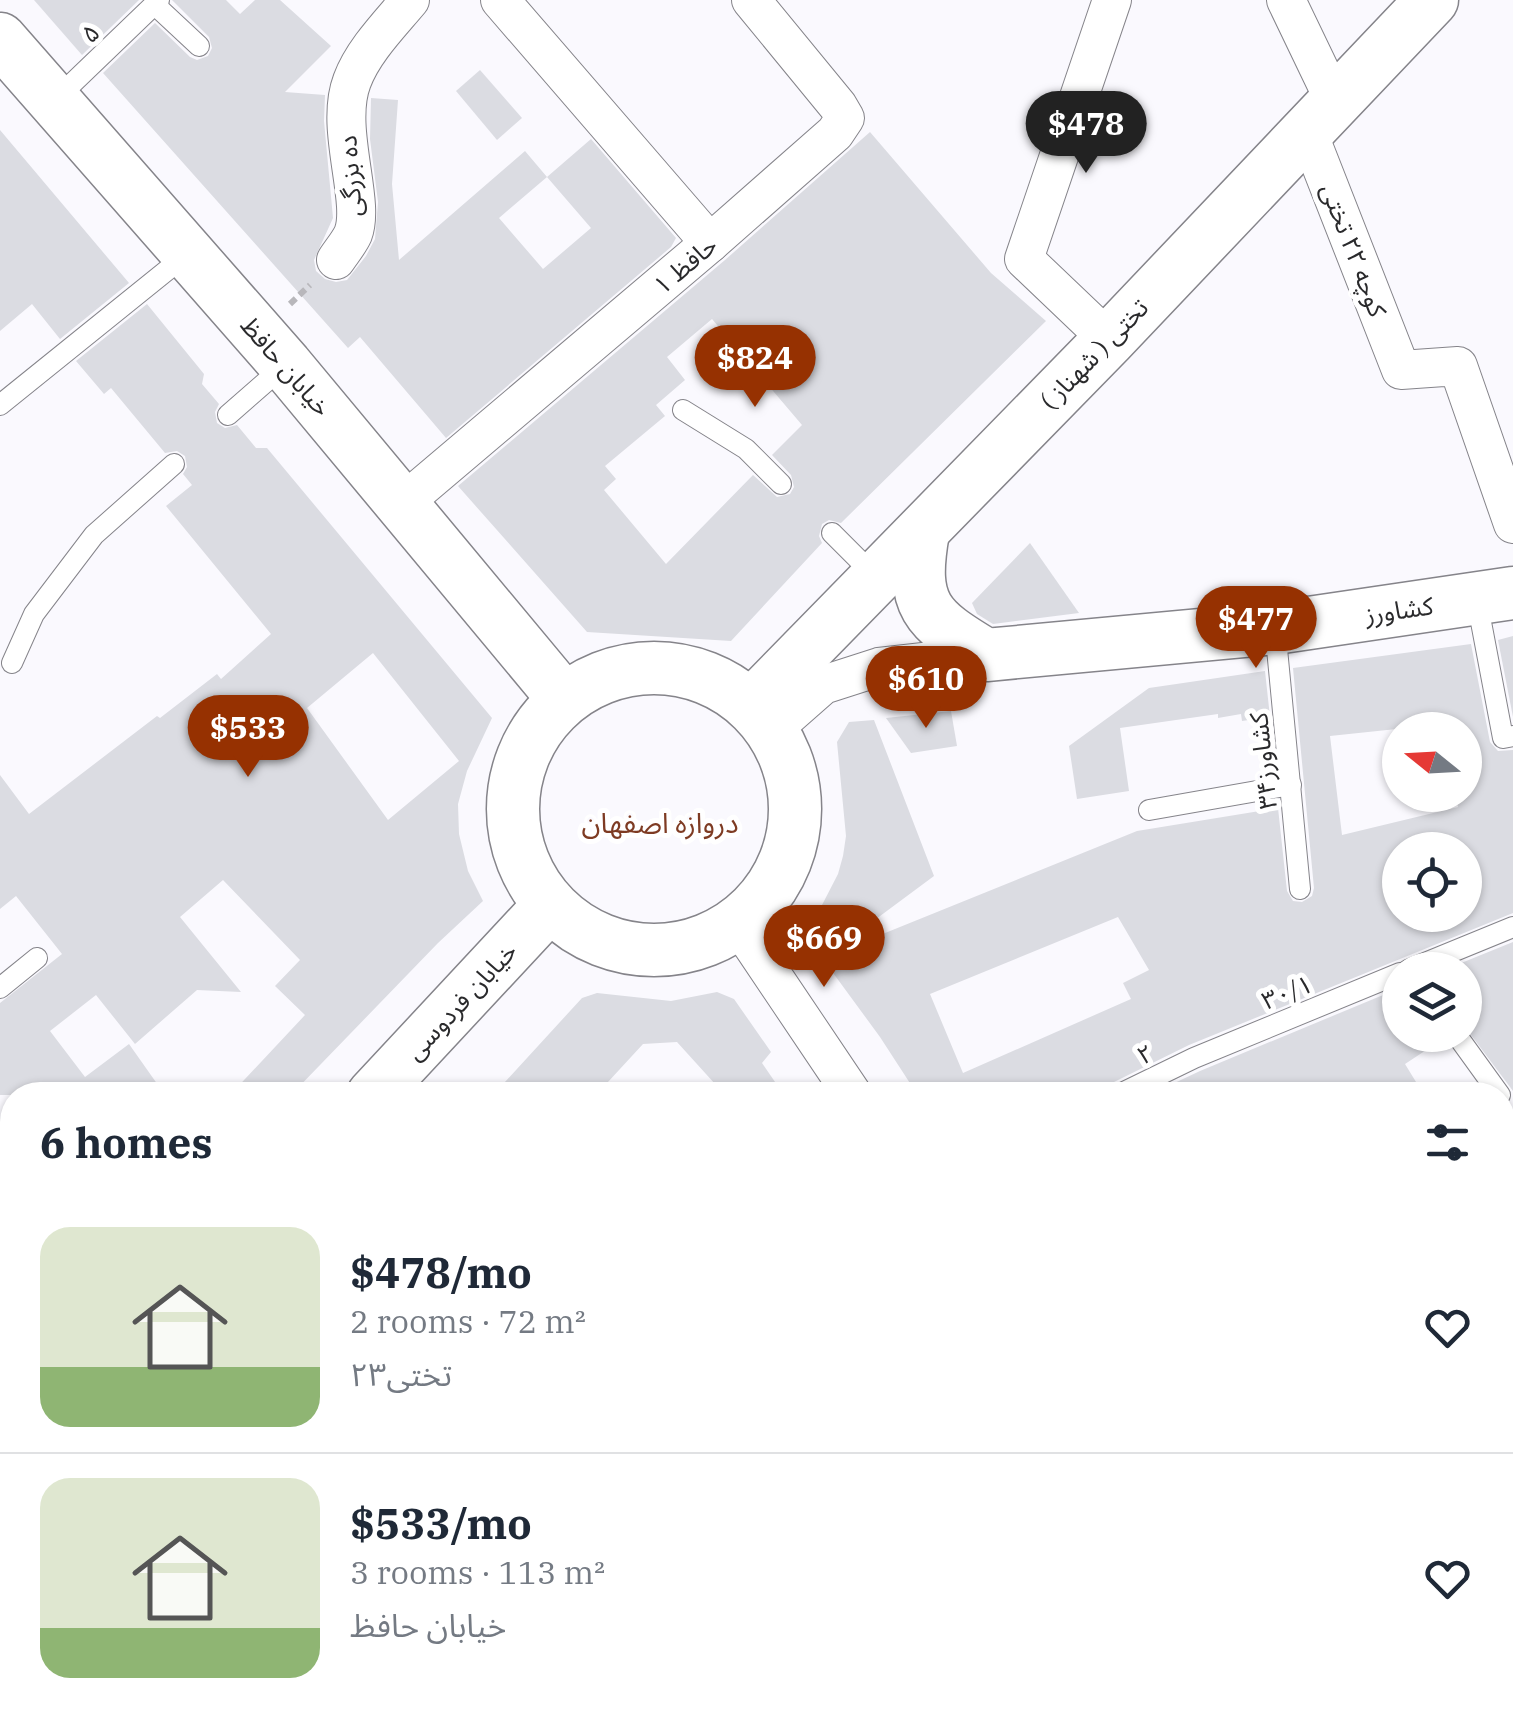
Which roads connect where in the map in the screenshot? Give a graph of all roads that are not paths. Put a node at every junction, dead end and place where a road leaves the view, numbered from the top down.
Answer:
1 (410, 0) edge
2 (500, 0) edge
3 (751, 0) edge
4 (1112, 0) edge
5 (1286, 0) edge
6 (1432, 0) edge
7 (158, 3) edge
8 (0, 38) edge
9 (199, 46) dead end
10 (54, 101) junction
11 (1321, 116) junction
12 (710, 243) junction
13 (188, 254) junction
14 (336, 260) road end
15 (1108, 340) junction
16 (272, 349) junction
17 (0, 405) edge
18 (683, 410) dead end
19 (228, 415) dead end
20 (174, 464) dead end
21 (781, 484) dead end
22 (404, 503) junction
23 (1513, 524) edge
24 (923, 532) junction
25 (832, 533) dead end
26 (878, 578) junction
27 (1495, 596) edge
28 (1275, 628) junction
29 (986, 655) junction
30 (12, 663) dead end
31 (564, 699) junction
32 (763, 716) junction
33 (1513, 736) edge
34 (1291, 785) junction
35 (1149, 810) dead end
36 (1300, 889) dead end
37 (549, 906) junction
38 (738, 924) junction
39 (1513, 926) edge
40 (1451, 952) edge
41 (37, 958) dead end
42 (1382, 980) edge
43 (0, 988) edge
44 (1469, 1052) edge
45 (1194, 1058) joint
46 (384, 1082) edge
47 (845, 1082) edge
48 (1145, 1082) edge
49 (1491, 1082) edge

1 - 14 street, ده بزرگی
2 - 12 street
3 - 12 street, حافظ ۱
4 - 15 street
5 - 11 street, کوچه ۲۲ تختی
6 - 11 street, تختی ( شهناز )
7 - 9 lane
7 - 10 lane, ۵
8 - 10 street, خیابان حافظ
10 - 13 street, خیابان حافظ
11 - 15 street, تختی ( شهناز )
11 - 23 street, کوچه ۲۲ تختی
12 - 22 street, حافظ ۱
13 - 16 street, خیابان حافظ
13 - 17 lane
15 - 24 street, تختی ( شهناز )
16 - 19 lane
16 - 22 street, خیابان حافظ
18 - 21 lane
20 - 30 lane
22 - 31 street, خیابان حافظ
24 - 26 street, تختی ( شهناز )
24 - 29 street
25 - 26 lane
26 - 32 street, تختی ( شهناز )
27 - 28 street, کشاورز
27 - 33 lane
28 - 29 street, کشاورز
28 - 34 lane, کشاورز۳۴
29 - 32 street
31 - 32 street
31 - 37 street
32 - 38 street
34 - 35 lane
34 - 36 lane, کشاورز۳۴
37 - 38 street
37 - 46 street, خیابان فردوسی
38 - 47 street
39 - 40 lane
41 - 43 lane
42 - 45 lane, ۳۰/۱
44 - 49 lane
45 - 48 lane, ۲

